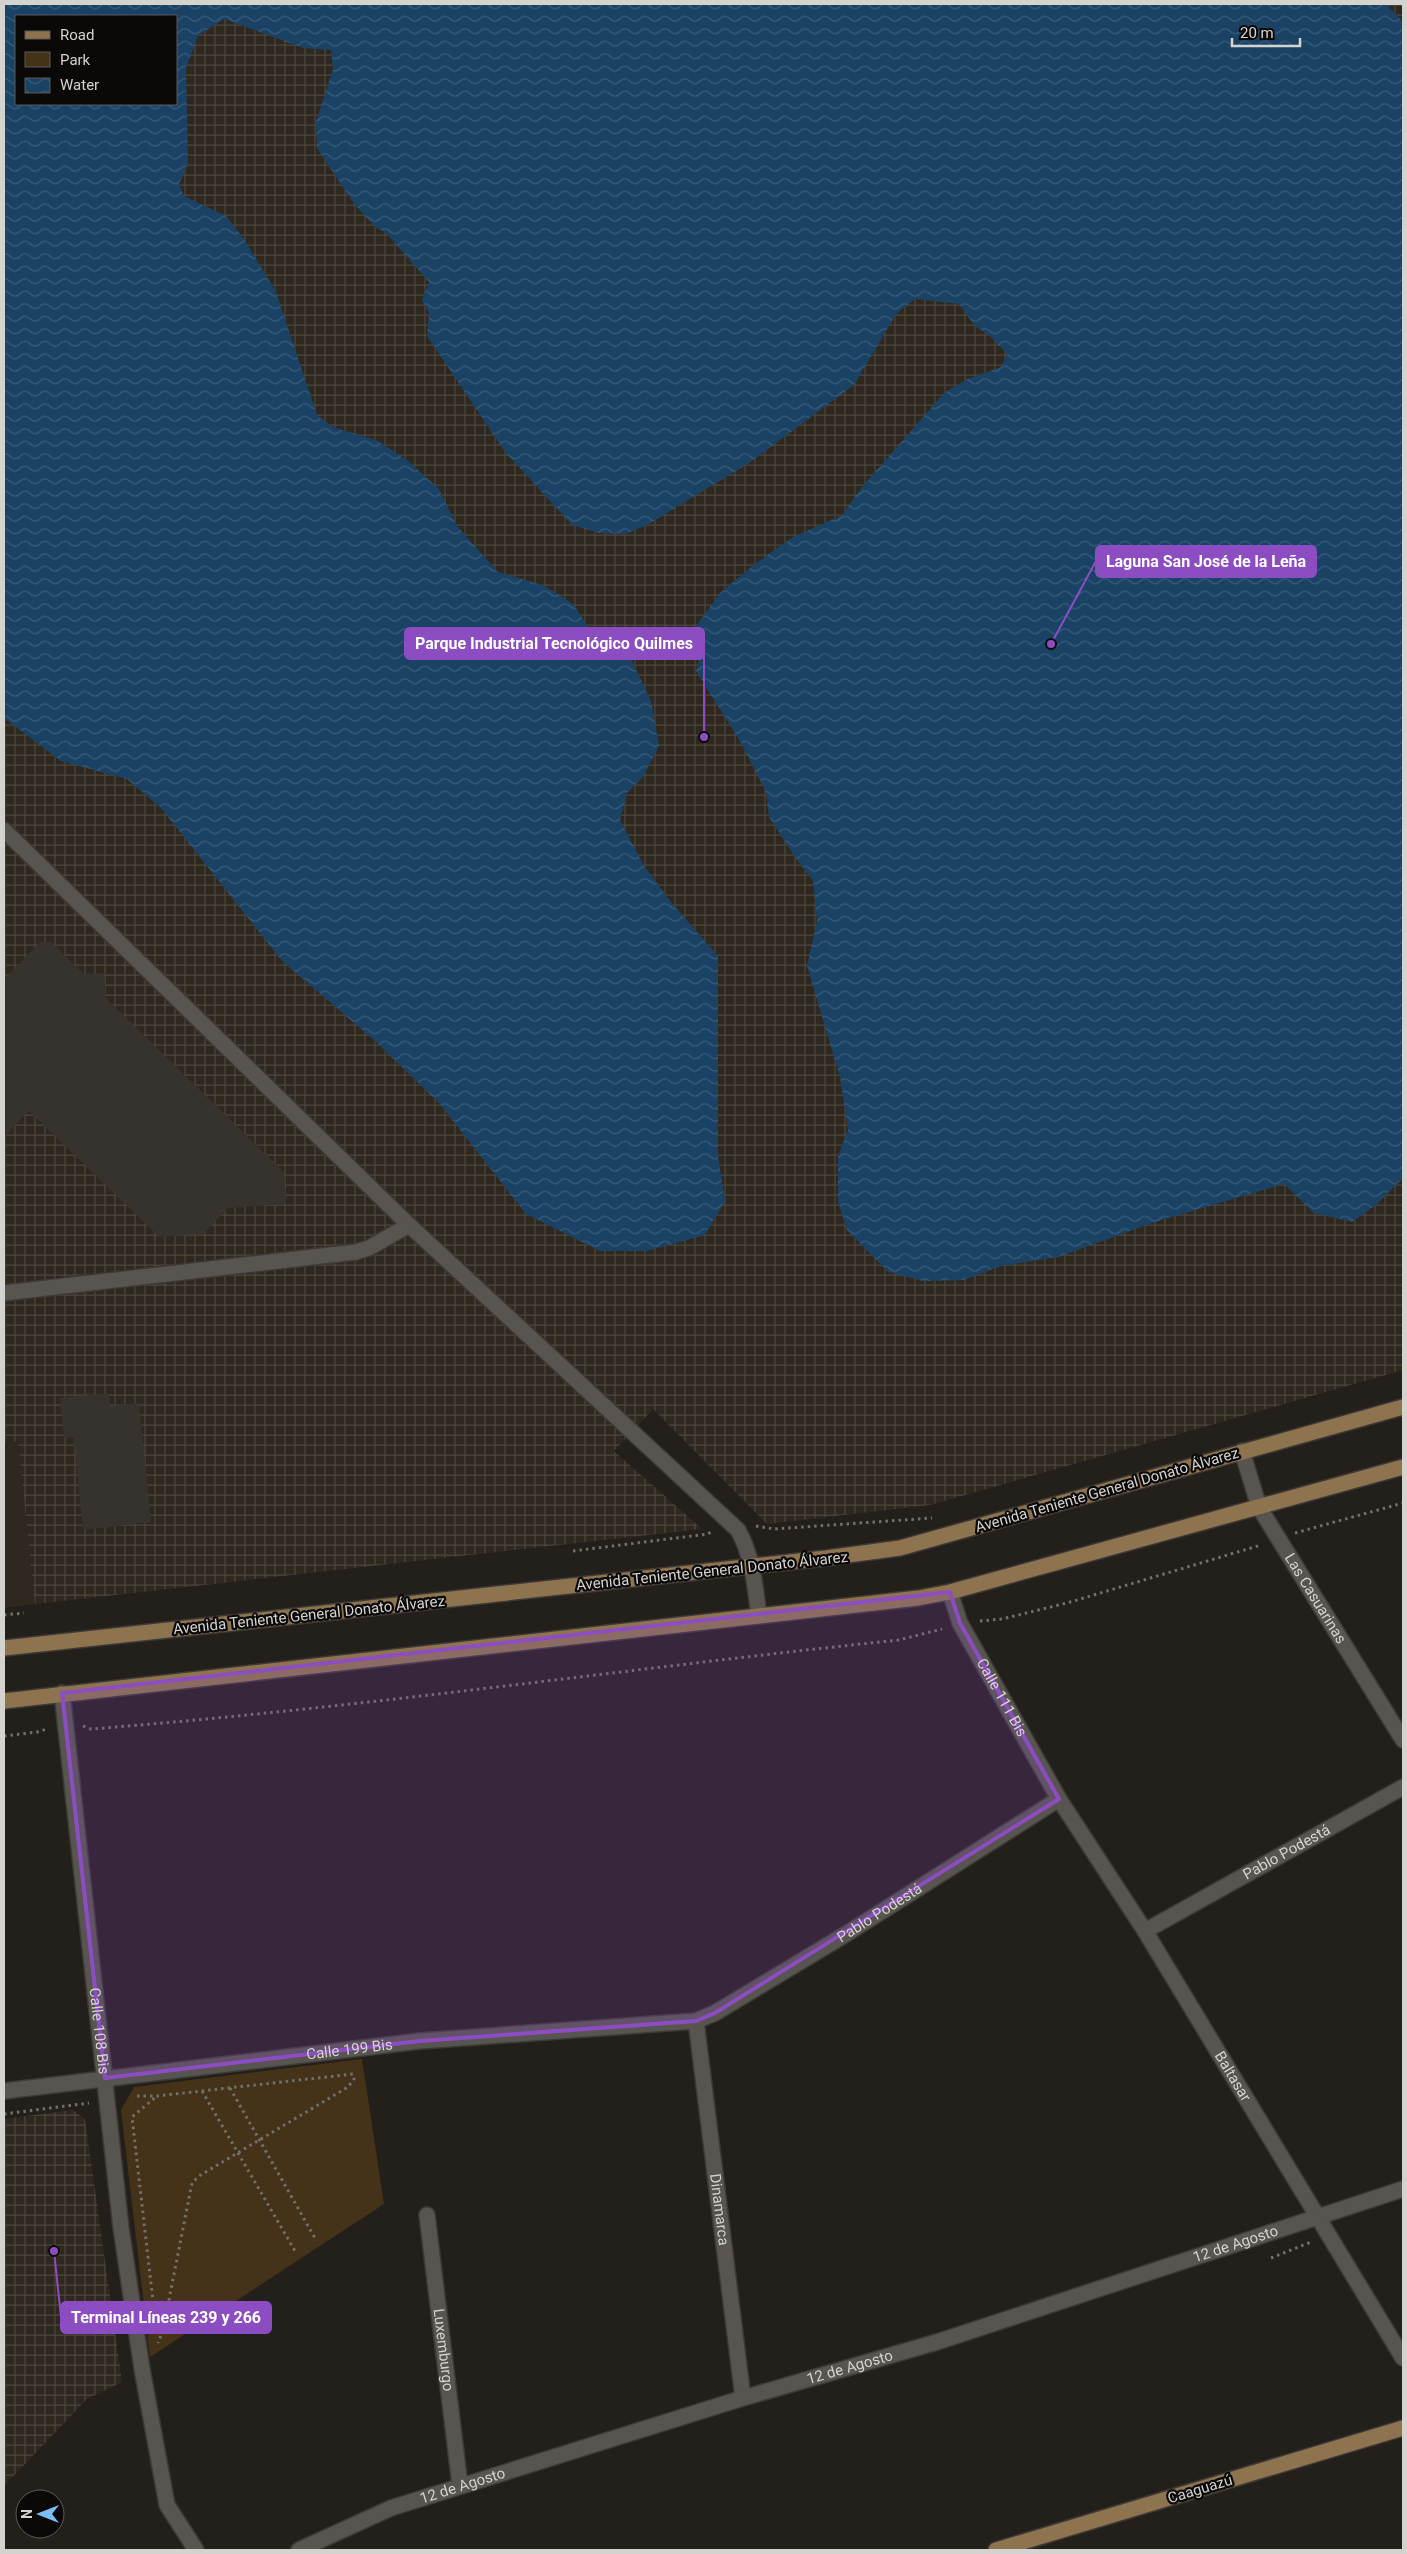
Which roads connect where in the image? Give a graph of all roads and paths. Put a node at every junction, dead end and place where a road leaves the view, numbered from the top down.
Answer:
1 (4, 830) edge
2 (409, 1225) junction
3 (4, 1293) edge
4 (1403, 1407) edge
5 (1242, 1451) junction
6 (1403, 1467) edge
7 (1403, 1503) edge
8 (1259, 1507) junction
9 (938, 1517) dead end
10 (736, 1528) junction
11 (1280, 1538) junction
12 (573, 1551) dead end
13 (753, 1566) junction
14 (950, 1592) junction
15 (24, 1613) dead end
16 (4, 1615) edge
17 (759, 1616) junction
18 (960, 1623) junction
19 (4, 1648) edge
20 (62, 1693) junction
21 (4, 1701) edge
22 (65, 1727) junction
23 (4, 1736) edge
24 (1403, 1740) edge
25 (1403, 1787) edge
26 (1059, 1799) junction
27 (1145, 1931) junction
28 (696, 2021) junction
29 (105, 2078) junction
30 (230, 2088) junction
31 (4, 2091) edge
32 (202, 2091) junction
33 (157, 2096) junction
34 (107, 2100) junction
35 (4, 2114) edge
36 (260, 2140) junction
37 (238, 2153) junction
38 (1403, 2189) edge
39 (427, 2215) dead end
40 (1317, 2216) junction
41 (316, 2240) dead end
42 (295, 2251) dead end
43 (155, 2314) dead end
44 (157, 2333) dead end
45 (158, 2343) junction
46 (159, 2351) dead end
47 (1403, 2358) edge
48 (743, 2398) junction
49 (1403, 2428) edge
50 (460, 2485) junction
51 (196, 2550) edge
52 (299, 2550) edge
53 (996, 2550) edge

1 - 2 street
2 - 3 street
2 - 10 street
4 - 5 main road, Avenida Teniente General Donato Álvarez
5 - 8 street, Las Casuarinas
5 - 13 main road, Avenida Teniente General Donato Álvarez
6 - 8 main road
7 - 11 path
8 - 11 street, Las Casuarinas
8 - 14 main road
9 - 10 path
10 - 12 path
10 - 13 street
11 - 18 path
11 - 24 street, Las Casuarinas
13 - 17 street
13 - 19 main road, Avenida Teniente General Donato Álvarez
14 - 17 main road
14 - 18 street, Calle 111 Bis
15 - 16 path
17 - 20 main road
18 - 22 path
18 - 26 street, Calle 111 Bis
20 - 21 main road
20 - 22 street, Calle 108 Bis
22 - 23 path
22 - 29 street, Calle 108 Bis
25 - 27 street, Pablo Podestá
26 - 27 street, Baltasar
26 - 28 street, Pablo Podestá
27 - 40 street, Baltasar
28 - 29 street, Calle 199 Bis
28 - 48 street, Dinamarca
29 - 31 street, Calle 199 Bis
29 - 34 street, Calle 108 Bis
30 - 32 path
30 - 36 path
30 - 36 path
32 - 33 path
32 - 37 path
33 - 34 path
33 - 43 path
34 - 35 path
34 - 51 street, Calle 108 Bis
36 - 37 path
36 - 41 path
37 - 42 path
37 - 45 path
38 - 40 street, 12 de Agosto
39 - 50 street, Luxemburgo
40 - 47 street, Baltasar
40 - 48 street, 12 de Agosto
44 - 45 path
45 - 46 path
48 - 50 street, 12 de Agosto
49 - 53 main road, Caaguazú
50 - 52 street, 12 de Agosto

